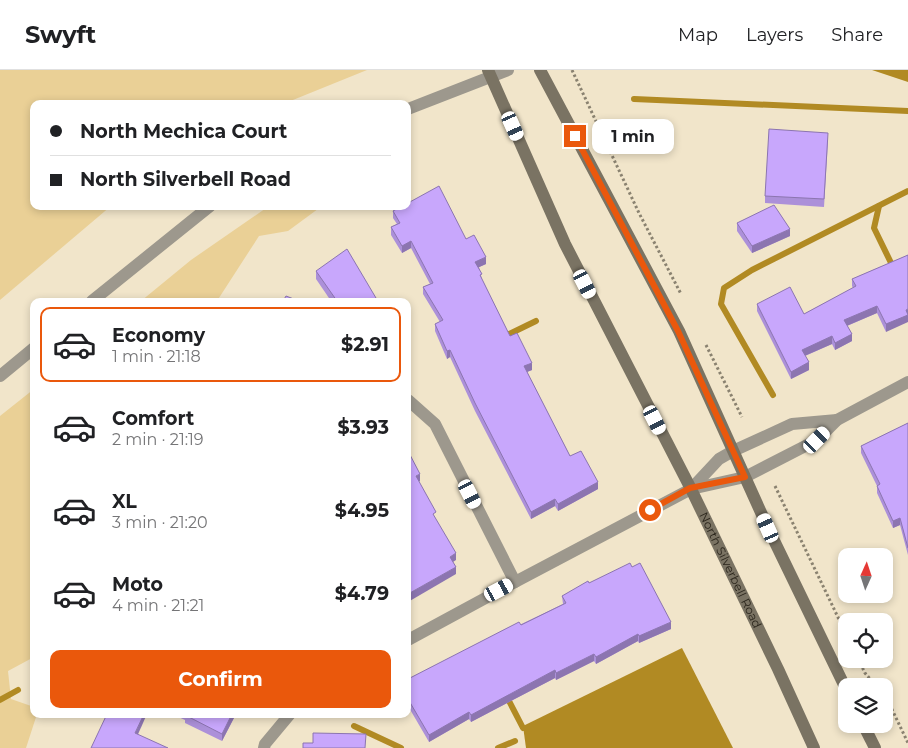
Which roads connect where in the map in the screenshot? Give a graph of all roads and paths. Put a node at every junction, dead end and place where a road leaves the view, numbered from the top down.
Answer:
1 (508, 70) edge
2 (540, 70) edge
3 (572, 70) edge
4 (489, 73) edge
5 (411, 108) edge
6 (205, 210) edge
7 (96, 298) edge
8 (684, 299) dead end
9 (704, 341) dead end
10 (30, 351) edge
11 (0, 376) edge
12 (908, 382) edge
13 (411, 403) edge
14 (742, 417) dead end
15 (837, 420) junction
16 (733, 451) junction
17 (745, 477) junction
18 (775, 486) dead end
19 (690, 488) junction
20 (515, 582) junction
21 (838, 617) edge
22 (411, 638) edge
23 (841, 678) edge
24 (893, 711) edge
25 (287, 718) edge
26 (868, 733) edge
27 (908, 743) edge
28 (264, 748) edge
29 (814, 748) edge
30 (875, 748) edge

1 - 4 street
2 - 16 main road
3 - 8 path
4 - 5 street
4 - 19 main road, North Silverbell Road
6 - 7 street
9 - 14 path
10 - 11 street
12 - 15 street
13 - 20 street
15 - 16 street
15 - 17 street
16 - 17 main road
16 - 19 street
17 - 19 street
17 - 23 main road
18 - 21 path
19 - 20 street
19 - 29 main road, North Silverbell Road
20 - 22 street
24 - 27 path
25 - 28 street
26 - 30 main road

